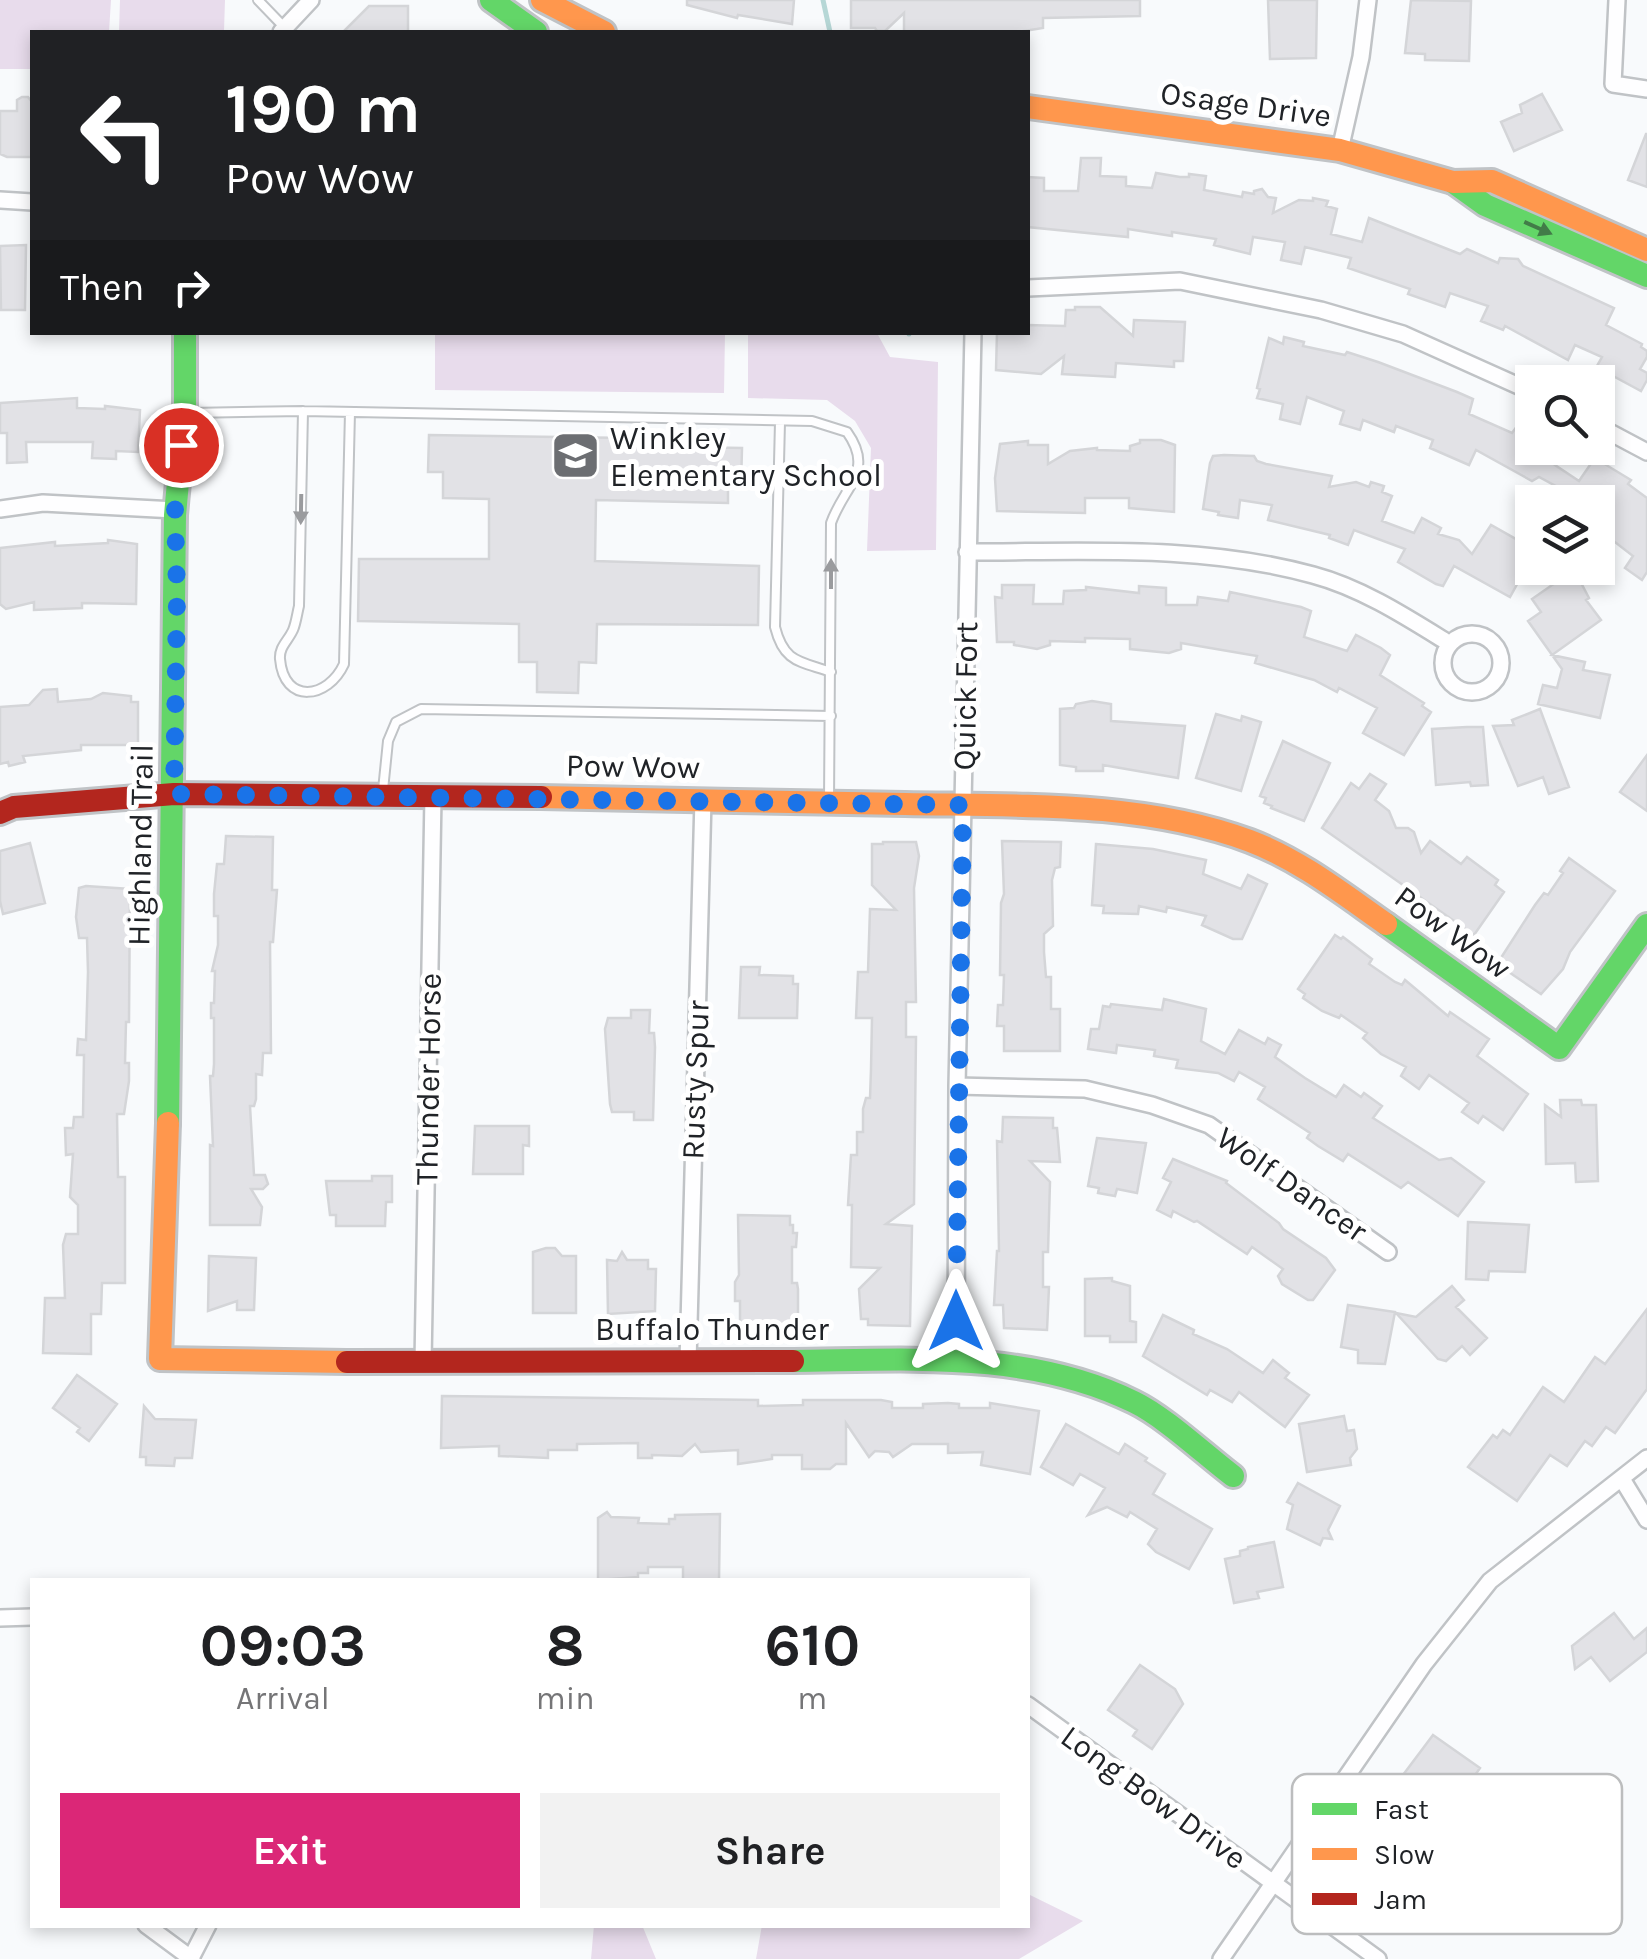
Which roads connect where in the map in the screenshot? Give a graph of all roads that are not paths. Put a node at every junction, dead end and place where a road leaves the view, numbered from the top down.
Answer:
1 (258, 0) edge
2 (311, 0) edge
3 (490, 0) edge
4 (1368, 0) edge
5 (1617, 0) edge
6 (549, 4) edge
7 (283, 30) edge
8 (536, 30) edge
9 (540, 30) edge
10 (600, 30) edge
11 (1647, 89) edge
12 (1030, 106) edge
13 (1340, 150) junction
14 (1453, 182) junction
15 (0, 200) edge
16 (30, 202) edge
17 (1647, 250) edge
18 (1647, 276) edge
19 (1030, 288) edge
20 (185, 335) edge
21 (974, 335) edge
22 (1515, 384) edge
23 (303, 411) junction
24 (184, 412) junction
25 (350, 412) junction
26 (780, 422) junction
27 (1615, 435) edge
28 (1647, 452) edge
29 (0, 509) edge
30 (175, 510) junction
31 (967, 552) junction
32 (1450, 644) dead end
33 (831, 672) junction
34 (831, 716) junction
35 (174, 794) junction
36 (383, 795) junction
37 (433, 796) junction
38 (703, 799) junction
39 (830, 802) junction
40 (963, 805) junction
41 (0, 813) edge
42 (1647, 925) edge
43 (958, 1086) junction
44 (1388, 1252) dead end
45 (160, 1358) joint
46 (956, 1360) junction
47 (423, 1362) junction
48 (688, 1362) junction
49 (1647, 1458) edge
50 (1232, 1476) dead end
51 (1622, 1480) junction
52 (1647, 1520) edge
53 (30, 1617) edge
54 (0, 1618) edge
55 (1030, 1706) edge
56 (1348, 1774) edge
57 (1292, 1855) edge
58 (1273, 1883) junction
59 (1292, 1897) edge
60 (150, 1928) edge
61 (207, 1928) edge
62 (1343, 1934) edge
63 (192, 1959) edge
64 (1221, 1959) edge
65 (1378, 1959) edge

1 - 7 lane
2 - 7 street
3 - 8 street
4 - 13 street
5 - 11 street
6 - 9 lane
6 - 10 street
12 - 13 street, Osage Drive
13 - 14 street, Osage Drive
14 - 17 street, Osage Drive
14 -> 18 street, Osage Drive
15 - 16 street
19 - 22 street
20 - 24 street, Highland Trail
21 - 31 street, Quick Fort
23 - 24 lane
23 - 25 lane
23 -> 25 lane
24 - 30 street, Highland Trail
25 - 26 lane
26 - 33 lane
33 -> 26 lane
27 - 28 street
29 - 30 street
30 - 35 street, Highland Trail
31 - 32 street
31 - 40 street, Quick Fort
33 - 34 lane
34 - 36 lane
34 - 39 lane
35 - 36 street, Pow Wow
35 - 41 street, Pow Wow
35 - 45 street, Highland Trail
36 - 37 street, Pow Wow
37 - 38 street, Pow Wow
37 - 47 street, Thunder Horse
38 - 39 street, Pow Wow
38 - 48 street, Rusty Spur
39 - 40 street, Pow Wow
40 - 42 street, Pow Wow
40 - 43 street, Quick Fort
43 - 44 street, Wolf Dancer
43 - 46 street, Quick Fort
45 - 47 street, Buffalo Thunder
46 - 48 street, Buffalo Thunder
46 - 50 street, Buffalo Thunder
47 - 48 street, Buffalo Thunder
49 - 51 street
51 - 52 street
51 - 56 street
53 - 54 street
55 - 58 street, Long Bow Drive
57 - 58 street
58 - 59 street, Long Bow Drive
58 - 64 street
60 - 63 street
61 - 63 street
62 - 65 street, Long Bow Drive

